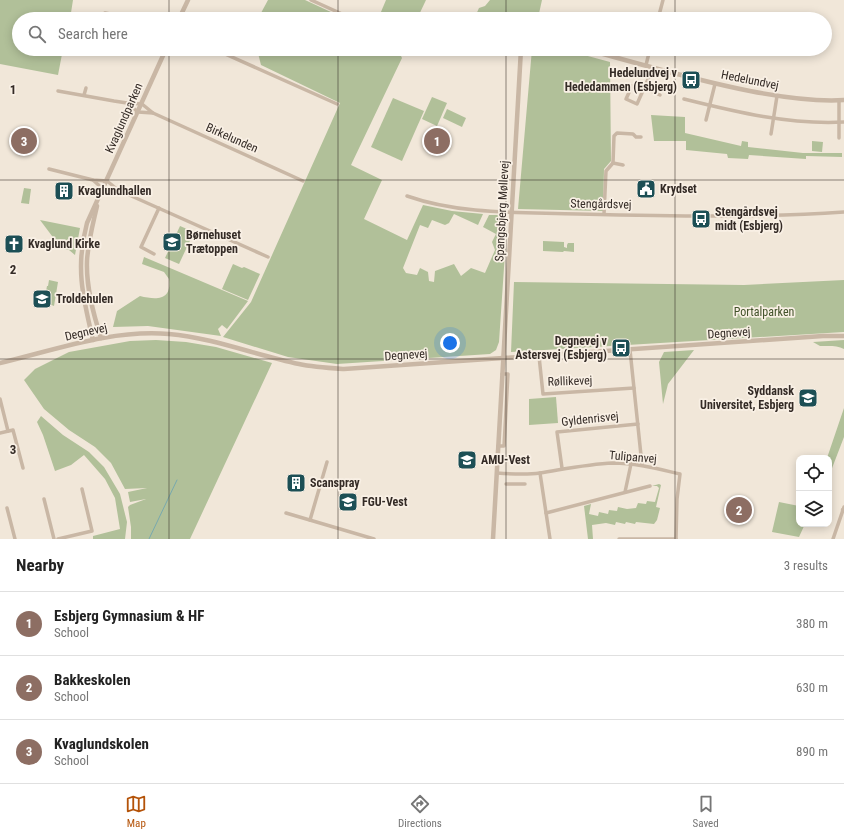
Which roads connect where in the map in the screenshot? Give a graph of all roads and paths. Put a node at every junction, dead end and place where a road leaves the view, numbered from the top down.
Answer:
1 (188, 0) edge
2 (311, 0) edge
3 (663, 0) edge
4 (182, 12) edge
5 (338, 12) edge
6 (660, 12) edge
7 (163, 56) edge
8 (230, 56) edge
9 (521, 56) edge
10 (612, 56) edge
11 (648, 56) edge
12 (646, 65) junction
13 (653, 68) junction
14 (714, 84) junction
15 (86, 88) dead end
16 (643, 90) junction
17 (58, 91) dead end
18 (84, 95) junction
19 (660, 95) dead end
20 (777, 96) junction
21 (684, 99) dead end
22 (842, 100) edge
23 (127, 102) junction
24 (142, 104) junction
25 (337, 104) dead end
26 (709, 106) junction
27 (138, 112) junction
28 (153, 114) junction
29 (773, 119) junction
30 (706, 120) dead end
31 (842, 122) edge
32 (771, 134) dead end
33 (641, 137) dead end
34 (840, 138) dead end
35 (613, 163) junction
36 (623, 165) dead end
37 (49, 169) dead end
38 (93, 180) junction
39 (107, 181) junction
40 (303, 181) dead end
41 (103, 189) junction
42 (118, 190) junction
43 (100, 194) junction
44 (407, 196) dead end
45 (158, 208) junction
46 (512, 212) junction
47 (844, 212) edge
48 (604, 214) junction
49 (154, 254) dead end
50 (268, 258) dead end
51 (844, 336) edge
52 (101, 338) junction
53 (93, 340) junction
54 (630, 350) junction
55 (539, 356) junction
56 (503, 359) junction
57 (0, 363) edge
58 (634, 388) junction
59 (0, 400) edge
60 (638, 424) junction
61 (8, 431) junction
62 (0, 433) edge
63 (327, 462) dead end
64 (631, 464) junction
65 (642, 465) junction
66 (23, 468) dead end
67 (562, 468) junction
68 (540, 473) junction
69 (497, 474) junction
70 (518, 474) junction
71 (506, 484) dead end
72 (518, 484) junction
73 (525, 484) dead end
74 (650, 486) dead end
75 (82, 489) dead end
76 (625, 492) junction
77 (44, 499) dead end
78 (7, 508) dead end
79 (844, 509) edge
80 (286, 513) dead end
81 (546, 513) junction
82 (310, 520) junction
83 (63, 538) edge
84 (15, 539) edge
85 (54, 539) edge
86 (58, 539) edge
87 (374, 539) edge
88 (493, 539) edge
89 (550, 539) edge
90 (619, 539) edge
91 (676, 539) edge
92 (833, 539) edge

1 - 4 street
2 - 5 street
3 - 6 street
7 - 24 street, Kvaglundparken
8 - 25 street
9 - 46 street, Spangsbjerg Møllevej
10 - 12 street, Hedelundvej
11 - 12 street
12 - 13 street, Hedelundvej
13 - 14 street, Hedelundvej
13 - 16 street
14 - 20 street, Hedelundvej
14 - 26 street
15 - 18 street
16 - 16 street
16 - 19 street
17 - 18 street
18 - 23 street
20 - 22 street, Hedelundvej
20 - 29 street
21 - 26 street
22 - 31 street
23 - 24 street
23 - 27 street
24 - 27 street, Kvaglundparken
24 - 28 street, Birkelunden
26 - 29 street
26 - 30 street
27 - 28 street, Birkelunden
27 - 39 street, Kvaglundparken
28 - 40 street, Birkelunden
29 - 31 street
29 - 32 street
31 - 34 street
33 - 35 street
35 - 36 street
35 - 48 street
37 - 38 street
38 - 39 street
38 - 41 street
39 - 41 street, Kvaglundparken
39 - 42 street
41 - 42 street
41 - 43 street, Kvaglundparken
42 - 45 street
43 - 52 street, Kvaglundparken
43 - 53 street, Kvaglundparken
44 - 46 street, Stengårdsvej
45 - 49 street
45 - 50 street
46 - 48 street, Stengårdsvej
46 - 56 street, Spangsbjerg Møllevej
47 - 48 street, Stengårdsvej
51 - 54 street, Degnevej
52 - 53 street, Degnevej
52 - 56 street, Degnevej
53 - 57 street, Degnevej
54 - 55 street, Degnevej
54 - 58 street
55 - 56 street, Degnevej
55 - 58 street, Røllikevej
56 - 69 street, Spangsbjerg Møllevej
58 - 60 street
59 - 61 street
60 - 65 street
60 - 67 street, Gyldenrisvej
61 - 62 street
61 - 66 street
63 - 82 street
64 - 65 street, Tulipanvej
64 - 67 street, Tulipanvej
64 - 76 street
65 - 91 street, Tulipanvej
67 - 68 street, Tulipanvej
68 - 70 street, Tulipanvej
68 - 81 street
69 - 70 street, Tulipanvej
69 - 88 street, Spangsbjerg Møllevej
70 - 72 street
71 - 72 street
72 - 73 street
74 - 76 street
75 - 83 street
76 - 81 street
77 - 85 street
78 - 84 street
79 - 92 street
80 - 82 street
81 - 89 street
82 - 87 street
83 - 86 street
90 - 91 street

